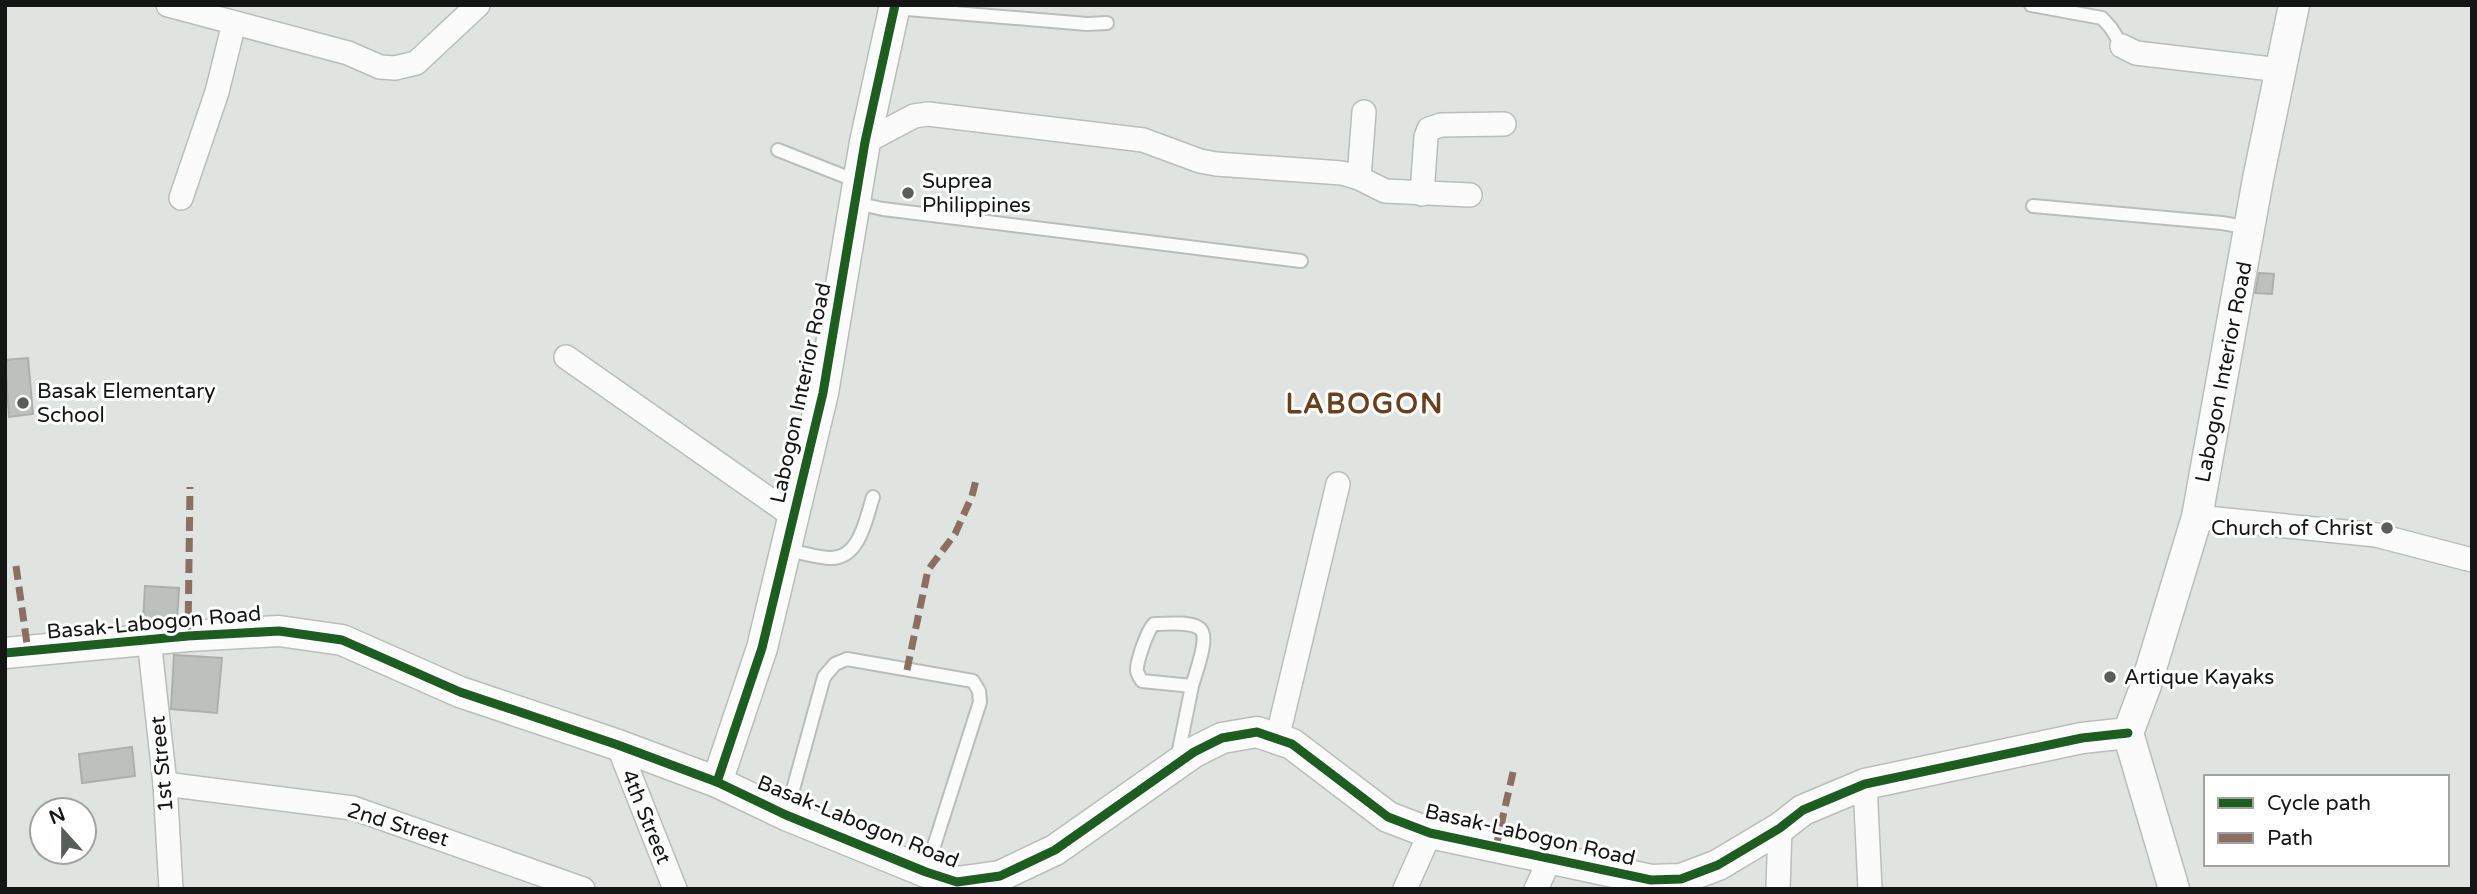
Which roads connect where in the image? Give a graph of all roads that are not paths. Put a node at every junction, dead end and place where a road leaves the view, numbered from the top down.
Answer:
1 (169, 5) edge
2 (478, 5) edge
3 (2031, 5) edge
4 (2294, 5) edge
5 (895, 7) edge
6 (234, 23) junction
7 (1107, 23) dead end
8 (2122, 46) joint
9 (2280, 70) junction
10 (1364, 112) dead end
11 (1504, 124) dead end
12 (865, 142) junction
13 (778, 150) dead end
14 (1359, 178) junction
15 (858, 193) junction
16 (1422, 194) junction
17 (1470, 195) dead end
18 (181, 198) dead end
19 (2033, 206) dead end
20 (2250, 228) junction
21 (1301, 261) dead end
22 (566, 357) dead end
23 (1338, 484) dead end
24 (873, 497) dead end
25 (793, 516) junction
26 (2197, 517) junction
27 (786, 550) junction
28 (2472, 560) edge
29 (149, 639) junction
30 (5, 653) edge
31 (1192, 686) junction
32 (2128, 733) junction
33 (1277, 739) junction
34 (618, 745) junction
35 (1177, 763) junction
36 (716, 782) junction
37 (164, 784) junction
38 (1865, 784) junction
39 (786, 815) junction
40 (1780, 828) junction
41 (1430, 834) junction
42 (1550, 859) junction
43 (926, 872) junction
44 (1681, 884) edge
45 (171, 889) edge
46 (583, 889) edge
47 (675, 889) edge
48 (1405, 889) edge
49 (1536, 889) edge
50 (1778, 889) edge
51 (1870, 889) edge
52 (2174, 889) edge

1 - 6 street
2 - 6 street
3 - 8 lane
4 - 9 street, Labogon Interior Road
5 - 7 lane
5 - 12 street, Labogon Interior Road
6 - 18 street
8 - 9 street
9 - 20 street, Labogon Interior Road
10 - 14 street
11 - 16 street
12 - 14 street
12 - 15 street, Labogon Interior Road
13 - 15 lane
14 - 16 street
15 - 21 lane
15 - 25 street, Labogon Interior Road
16 - 17 street
19 - 20 lane
20 - 26 street, Labogon Interior Road
22 - 25 street
23 - 33 street
24 - 27 lane
25 - 27 street, Labogon Interior Road
26 - 28 street
26 - 32 street, Labogon Interior Road
27 - 36 street, Labogon Interior Road
29 - 30 street, Basak-Labogon Road
29 - 34 street, Basak-Labogon Road
29 - 37 street, 1st Street
31 - 31 lane
31 - 35 lane
32 - 38 street, Basak-Labogon Road
32 - 52 street
33 - 35 street, Basak-Labogon Road
33 - 41 street, Basak-Labogon Road
34 - 36 street, Basak-Labogon Road
34 - 47 street, 4th Street
35 - 43 street, Basak-Labogon Road
36 - 39 street, Basak-Labogon Road
37 - 45 street, 1st Street
37 - 46 street, 2nd Street
38 - 40 street, Basak-Labogon Road
38 - 51 street
39 - 43 street, Basak-Labogon Road
39 - 43 lane
40 - 44 street, Basak-Labogon Road
40 - 50 street
41 - 42 street, Basak-Labogon Road
41 - 48 street
42 - 44 street, Basak-Labogon Road
42 - 49 street

